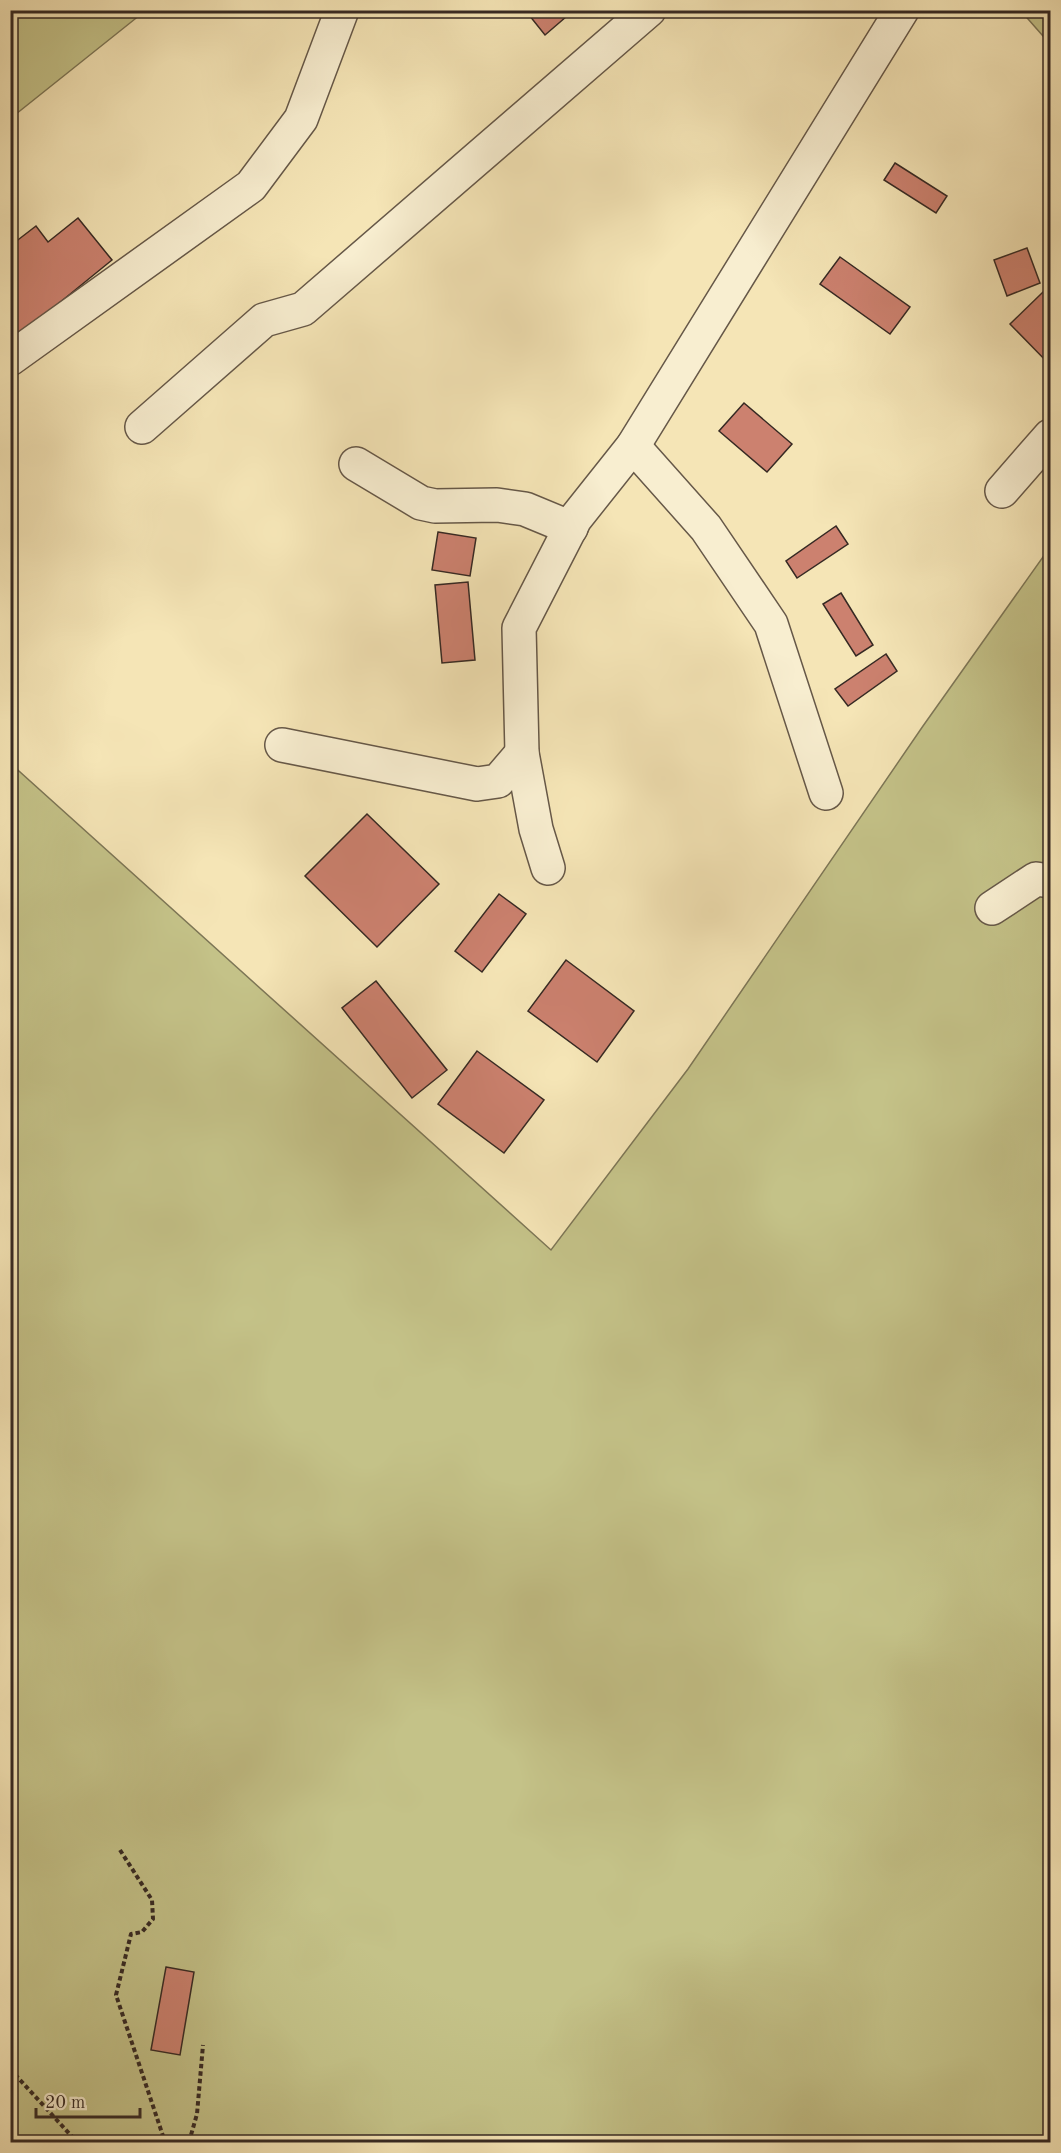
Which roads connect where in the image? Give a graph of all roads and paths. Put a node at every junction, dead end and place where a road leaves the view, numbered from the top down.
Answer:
1 (342, 10) edge
2 (649, 10) edge
3 (902, 10) edge
4 (10, 359) edge
5 (142, 427) dead end
6 (1050, 436) edge
7 (633, 446) junction
8 (356, 464) dead end
9 (1002, 491) dead end
10 (571, 528) junction
11 (282, 745) dead end
12 (522, 753) junction
13 (826, 793) dead end
14 (548, 868) dead end
15 (1050, 881) edge
16 (992, 908) dead end
17 (120, 1850) dead end
18 (203, 2045) dead end
19 (10, 2069) edge
20 (77, 2142) edge
21 (165, 2142) edge
22 (189, 2142) edge

1 - 4 lane
2 - 5 lane
3 - 7 lane
6 - 9 lane
7 - 10 lane
7 - 13 lane
8 - 10 lane
10 - 12 lane
11 - 12 lane
12 - 14 lane
15 - 16 lane
17 - 21 path
18 - 22 path
19 - 20 path

